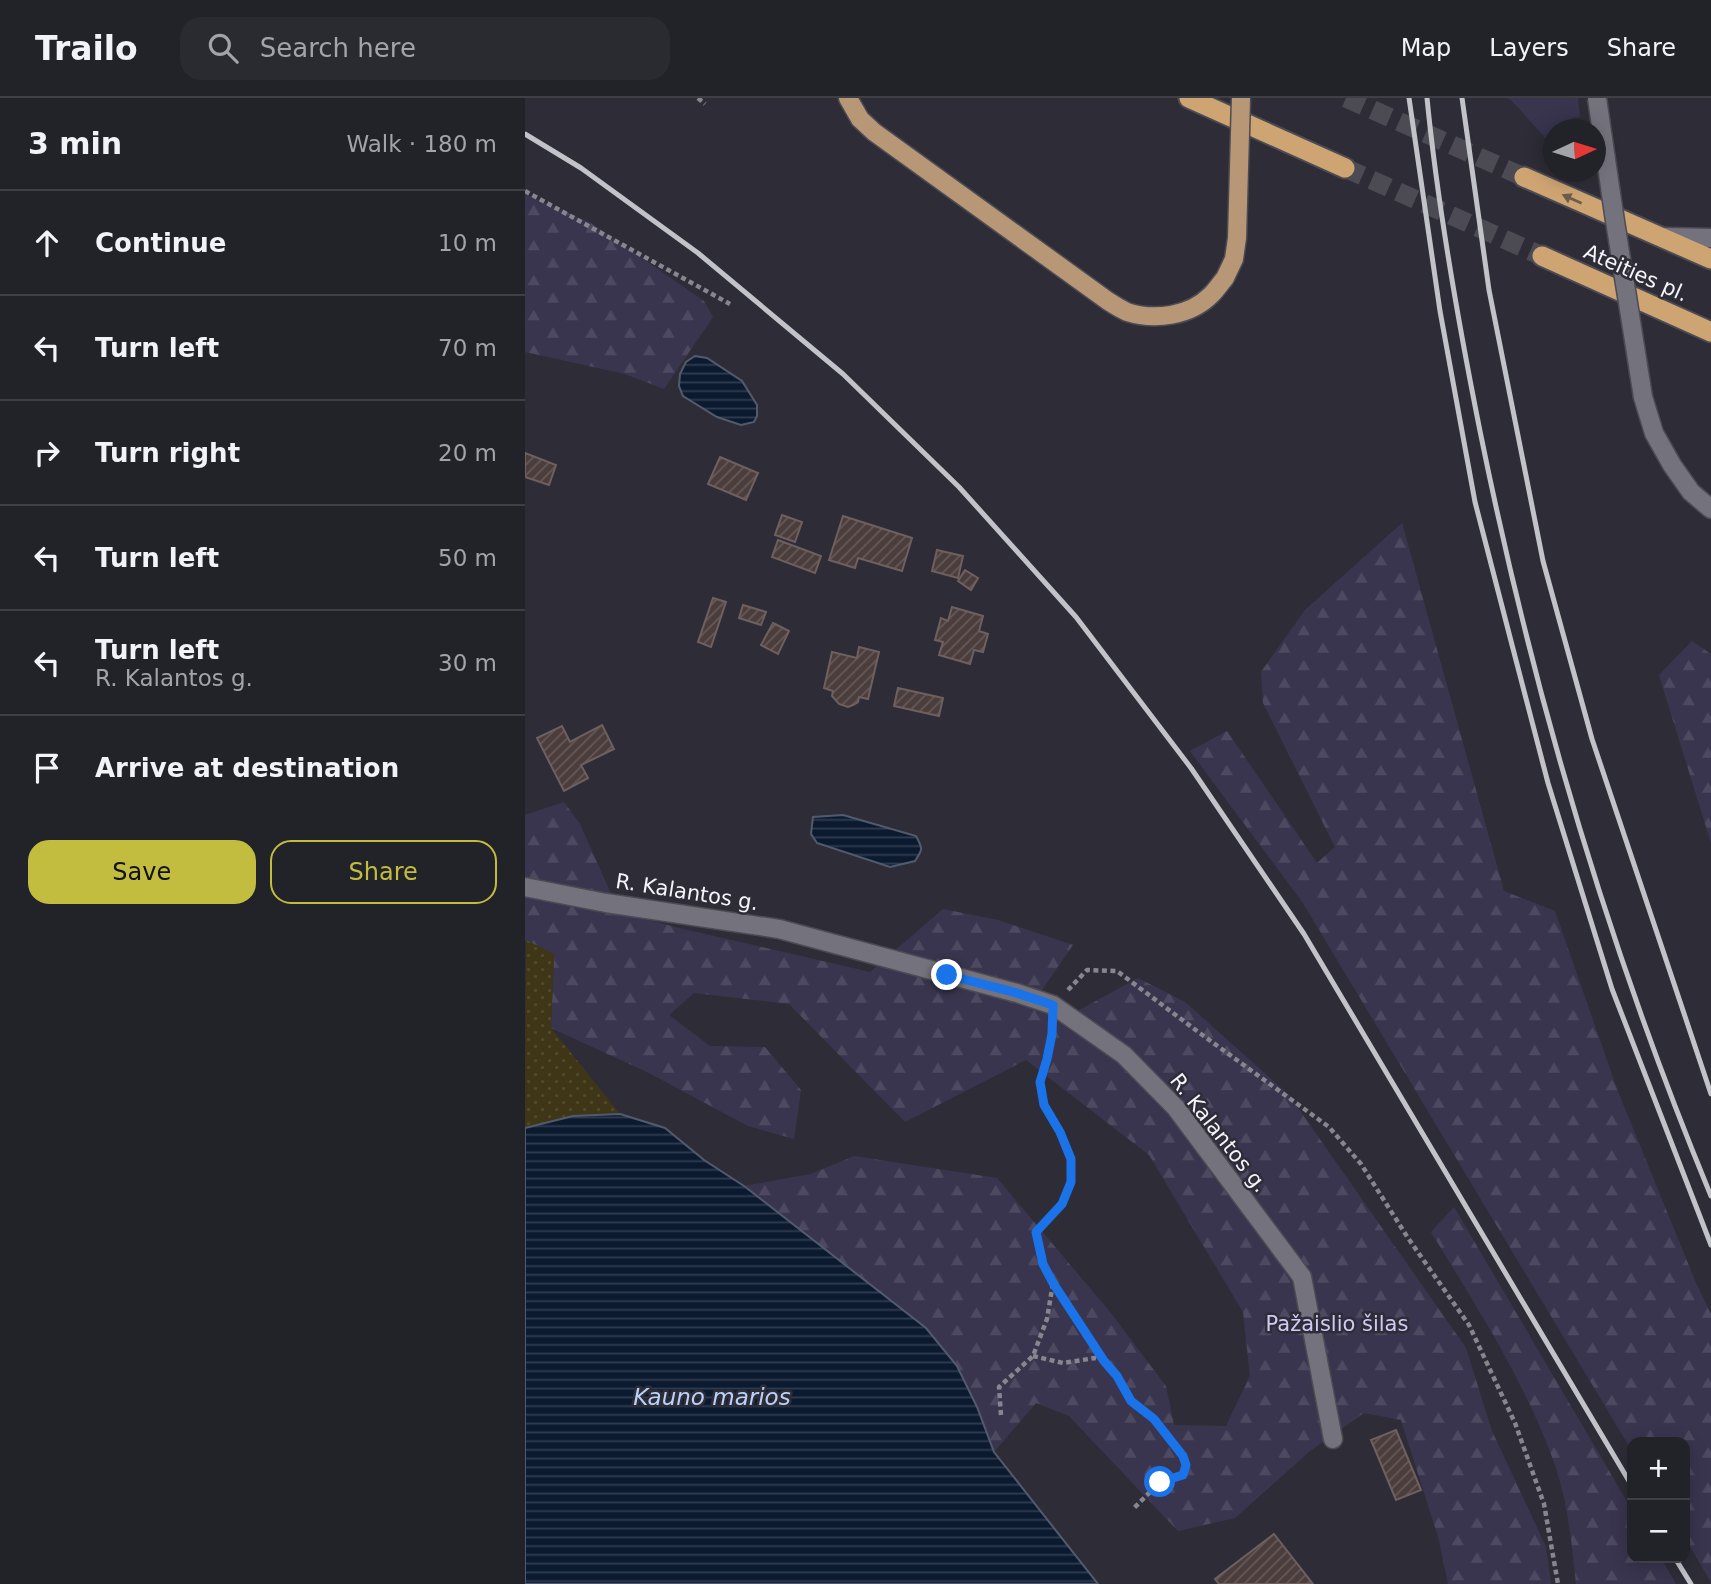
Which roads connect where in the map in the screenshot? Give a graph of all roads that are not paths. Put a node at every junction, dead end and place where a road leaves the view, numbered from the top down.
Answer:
1 (848, 98) edge
2 (1189, 98) edge
3 (1241, 98) edge
4 (1597, 98) edge
5 (1345, 168) tunnel mouth
6 (1524, 177) tunnel mouth
7 (1656, 237) junction
8 (1711, 238) edge
9 (1542, 256) tunnel mouth
10 (1711, 259) edge
11 (1711, 332) edge
12 (1711, 509) edge
13 (525, 887) edge
14 (1332, 1439) dead end

1 - 3 main road, bridge
2 - 5 highway
4 - 12 street, bridge
7 -> 6 highway, Ateities pl.
7 - 8 street
7 - 10 highway, Ateities pl.
9 - 11 highway, Ateities pl.
13 - 14 street, R. Kalantos g.

